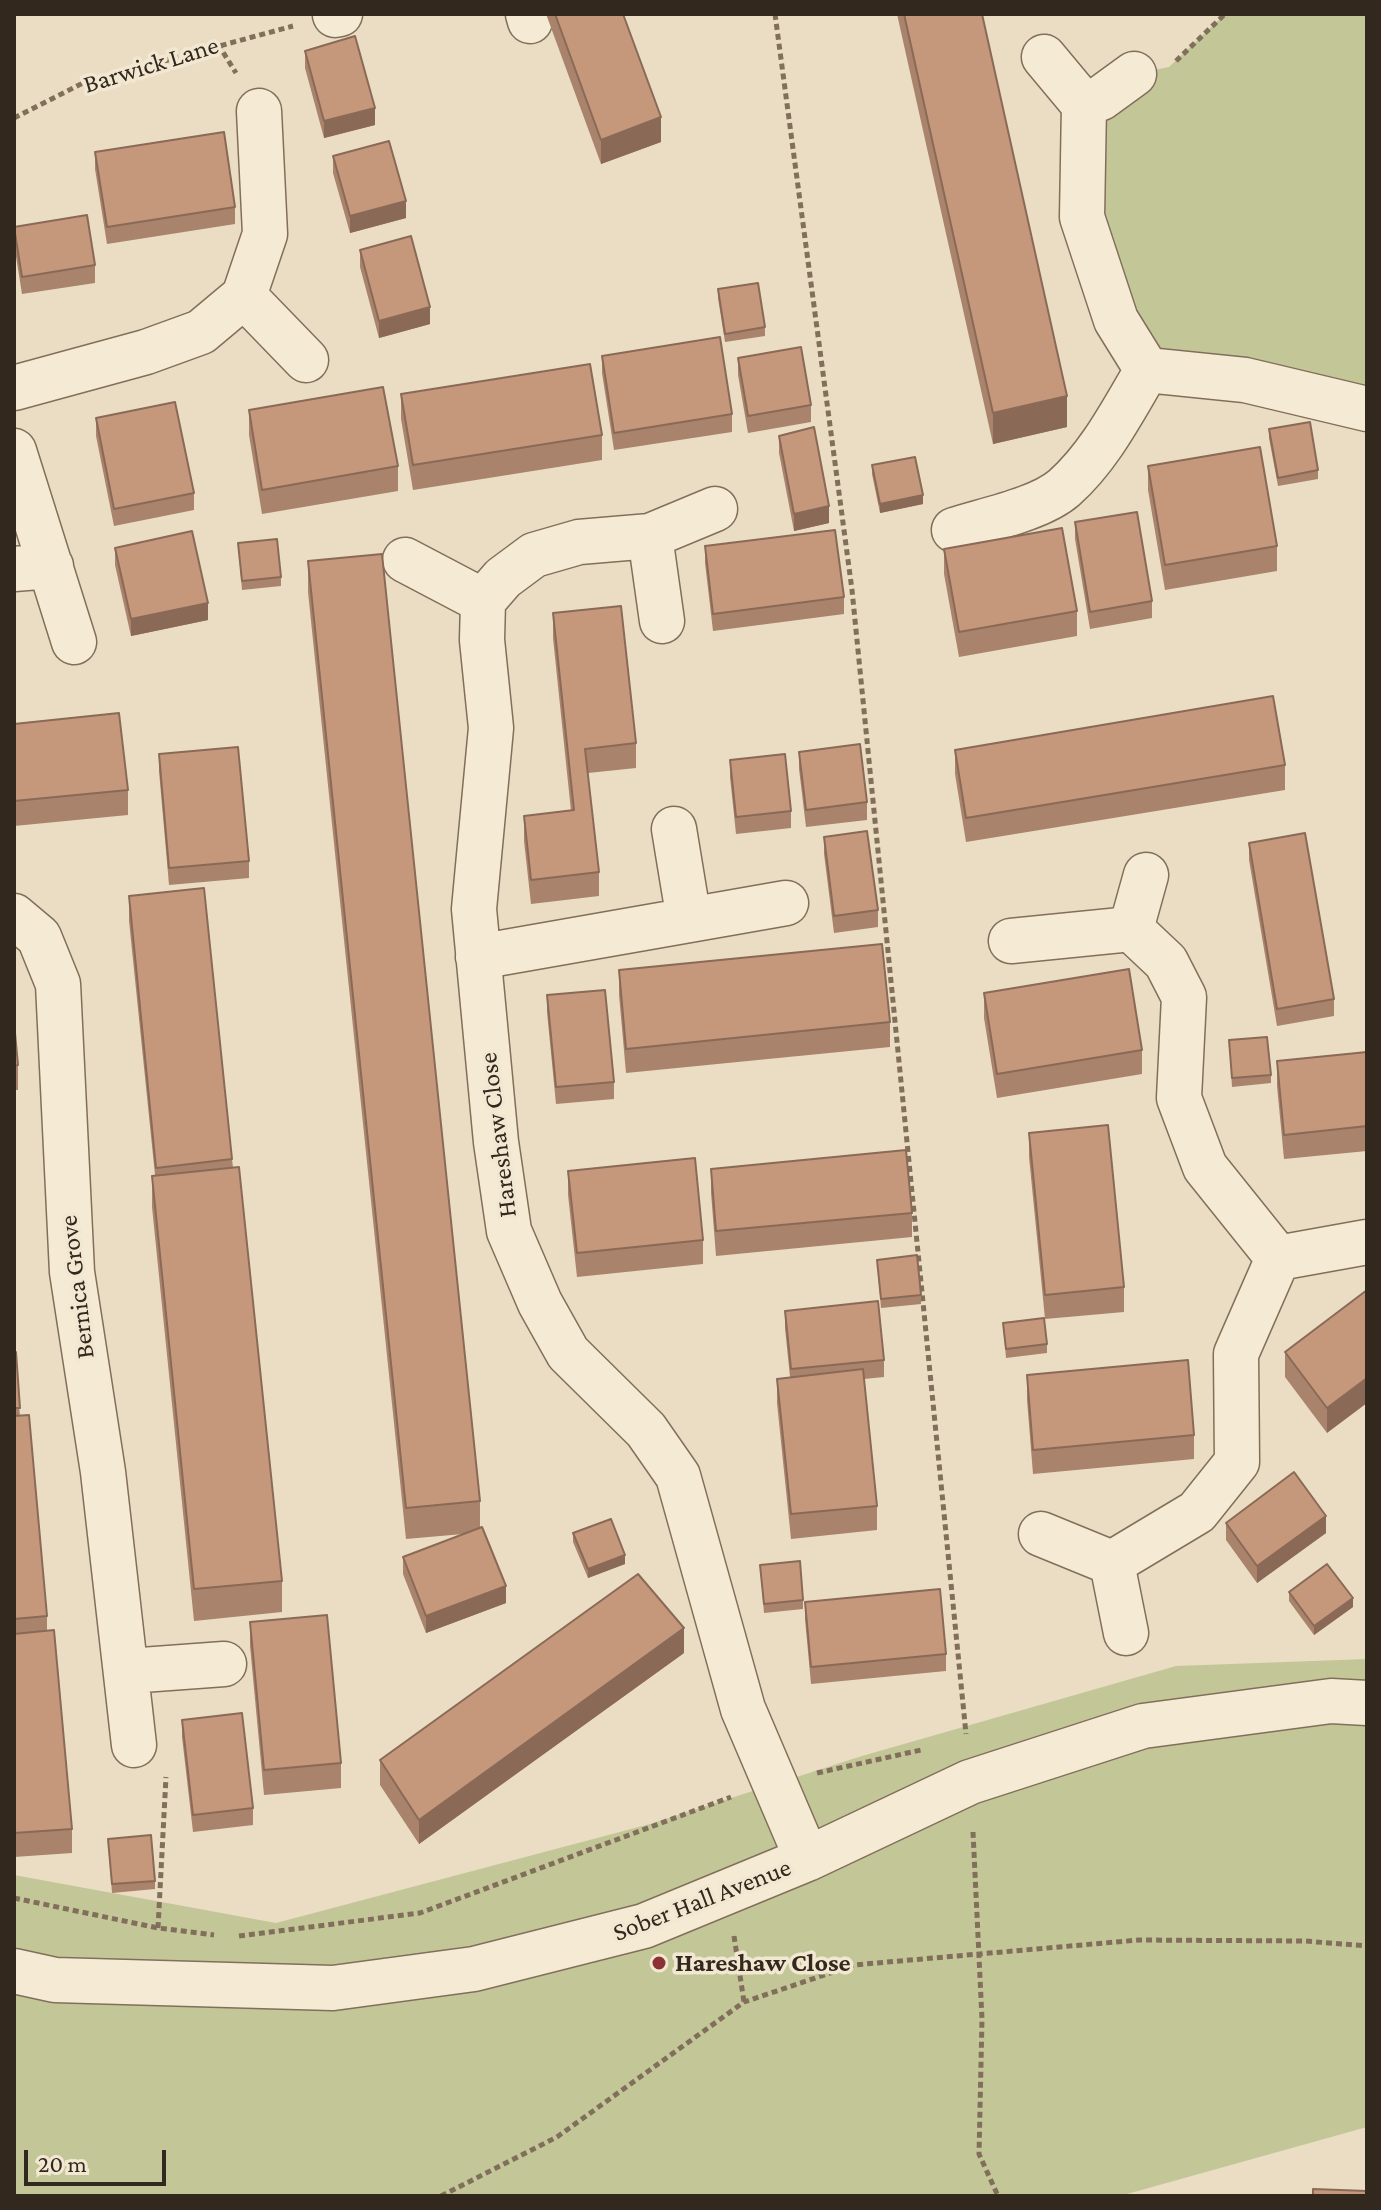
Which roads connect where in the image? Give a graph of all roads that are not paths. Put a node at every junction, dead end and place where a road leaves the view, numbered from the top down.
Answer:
1 (1044, 57) dead end
2 (1134, 74) road end
3 (1084, 105) junction
4 (259, 111) dead end
5 (244, 296) junction
6 (306, 360) dead end
7 (1147, 370) junction
8 (14, 388) edge
9 (1367, 409) edge
10 (14, 451) edge
11 (715, 509) dead end
12 (954, 530) dead end
13 (650, 536) junction
14 (405, 560) dead end
15 (32, 568) edge
16 (483, 601) junction
17 (662, 621) dead end
18 (74, 642) dead end
19 (674, 829) dead end
20 (1146, 875) dead end
21 (786, 903) dead end
22 (14, 916) edge
23 (689, 920) junction
24 (1131, 929) junction
25 (1011, 941) dead end
26 (478, 957) junction
27 (1367, 1242) edge
28 (1278, 1258) junction
29 (1041, 1534) dead end
30 (1112, 1563) junction
31 (1126, 1633) dead end
32 (224, 1664) dead end
33 (128, 1671) junction
34 (1367, 1703) edge
35 (134, 1745) road end
36 (807, 1859) junction
37 (14, 1971) edge

1 - 3 street
2 - 3 street
3 - 7 street
4 - 5 street
5 - 6 street
5 - 8 street
7 - 9 street
7 - 12 street
10 - 15 street
11 - 13 street
13 - 16 street
13 - 17 street
14 - 16 street
15 - 18 street
16 - 26 street, Hareshaw Close
19 - 23 street
20 - 24 street
21 - 23 street
22 - 33 street, Bernica Grove
23 - 26 street
24 - 25 street
24 - 28 street
26 - 36 street, Hareshaw Close
27 - 28 street
28 - 30 street
29 - 30 street
30 - 31 street
32 - 33 street
33 - 35 street, Bernica Grove
34 - 36 street, Sober Hall Avenue
36 - 37 street, Sober Hall Avenue

